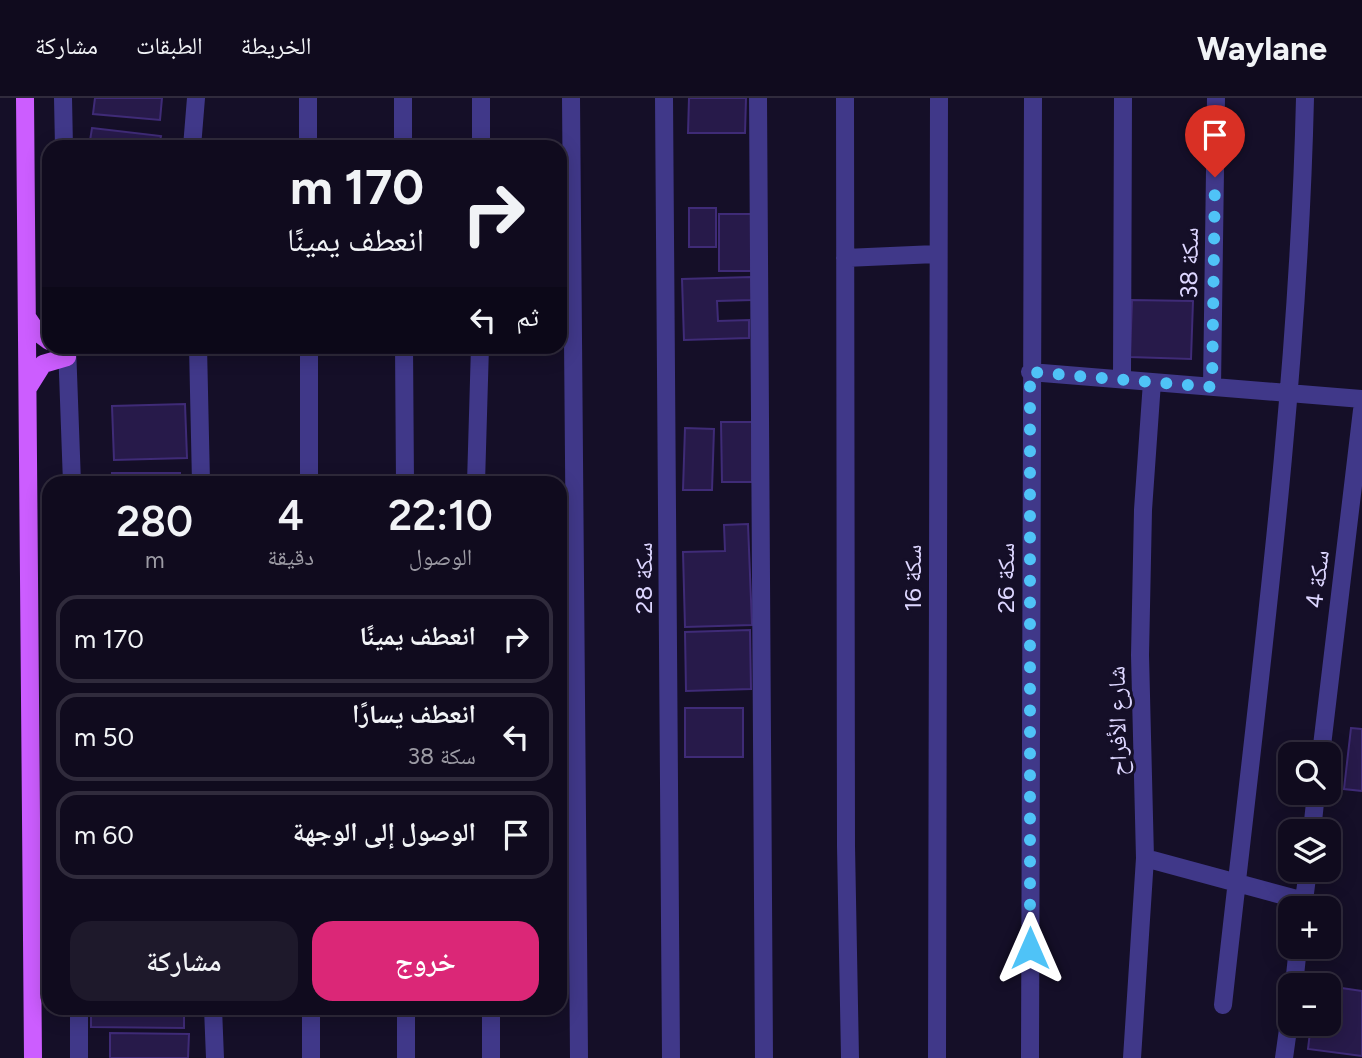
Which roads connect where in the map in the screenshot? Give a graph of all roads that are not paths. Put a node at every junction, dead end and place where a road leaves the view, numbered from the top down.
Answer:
1 (26, 98) edge
2 (63, 98) edge
3 (196, 98) edge
4 (308, 98) edge
5 (403, 98) edge
6 (481, 98) edge
7 (571, 98) edge
8 (664, 98) edge
9 (758, 98) edge
10 (845, 98) edge
11 (939, 98) edge
12 (1033, 98) edge
13 (1123, 98) edge
14 (1216, 98) edge
15 (1305, 98) edge
16 (64, 140) edge
17 (193, 140) edge
18 (309, 140) edge
19 (403, 140) edge
20 (481, 140) edge
21 (936, 254) junction
22 (845, 258) junction
23 (27, 317) junction
24 (42, 336) edge
25 (63, 354) edge
26 (67, 354) edge
27 (198, 354) edge
28 (309, 354) edge
29 (404, 354) edge
30 (480, 354) edge
31 (1030, 372) junction
32 (1122, 379) junction
33 (1152, 382) junction
34 (1212, 387) junction
35 (28, 388) junction
36 (1291, 395) junction
37 (1362, 399) edge
38 (1362, 410) edge
39 (72, 476) edge
40 (201, 476) edge
41 (309, 476) edge
42 (405, 476) edge
43 (476, 476) edge
44 (1322, 742) edge
45 (1145, 858) junction
46 (1236, 883) junction
47 (32, 887) junction
48 (42, 894) edge
49 (1278, 896) edge
50 (42, 955) edge
51 (32, 971) junction
52 (1223, 1005) dead end
53 (79, 1015) edge
54 (214, 1015) edge
55 (311, 1015) edge
56 (406, 1015) edge
57 (491, 1015) edge
58 (1287, 1036) edge
59 (33, 1058) edge
60 (79, 1058) edge
61 (215, 1058) edge
62 (311, 1058) edge
63 (406, 1058) edge
64 (491, 1058) edge
65 (579, 1058) edge
66 (671, 1058) edge
67 (764, 1058) edge
68 (850, 1058) edge
69 (937, 1058) edge
70 (1030, 1058) edge
71 (1132, 1058) edge
72 (1284, 1058) edge

1 - 23 main road
2 - 16 street
3 - 17 street
4 - 18 street
5 - 19 street
6 - 20 street
7 - 65 street
8 - 66 street, سكة 28
9 - 67 street
10 - 22 street
11 - 21 street, سكة 16
12 - 31 street, سكة 26
13 - 32 street
14 - 34 street, سكة 38
15 - 36 street
21 - 22 street
21 - 69 street, سكة 16
22 - 68 street
23 - 24 main road
23 - 35 main road
25 - 35 main road
26 - 39 street
27 - 40 street
28 - 41 street
29 - 42 street
30 - 43 street
31 - 32 street
31 - 70 street, سكة 26
32 - 33 street
33 - 34 street
33 - 45 street, شارع الأفراح
34 - 36 street
35 - 47 main road
36 - 37 street
36 - 46 street
38 - 44 street, سكة 4
45 - 46 street
45 - 71 street, شارع الأفراح
46 - 49 street
46 - 52 street
47 - 48 main road
47 - 51 main road
50 - 51 main road
51 - 59 main road
53 - 60 street
54 - 61 street
55 - 62 street
56 - 63 street
57 - 64 street
58 - 72 street

